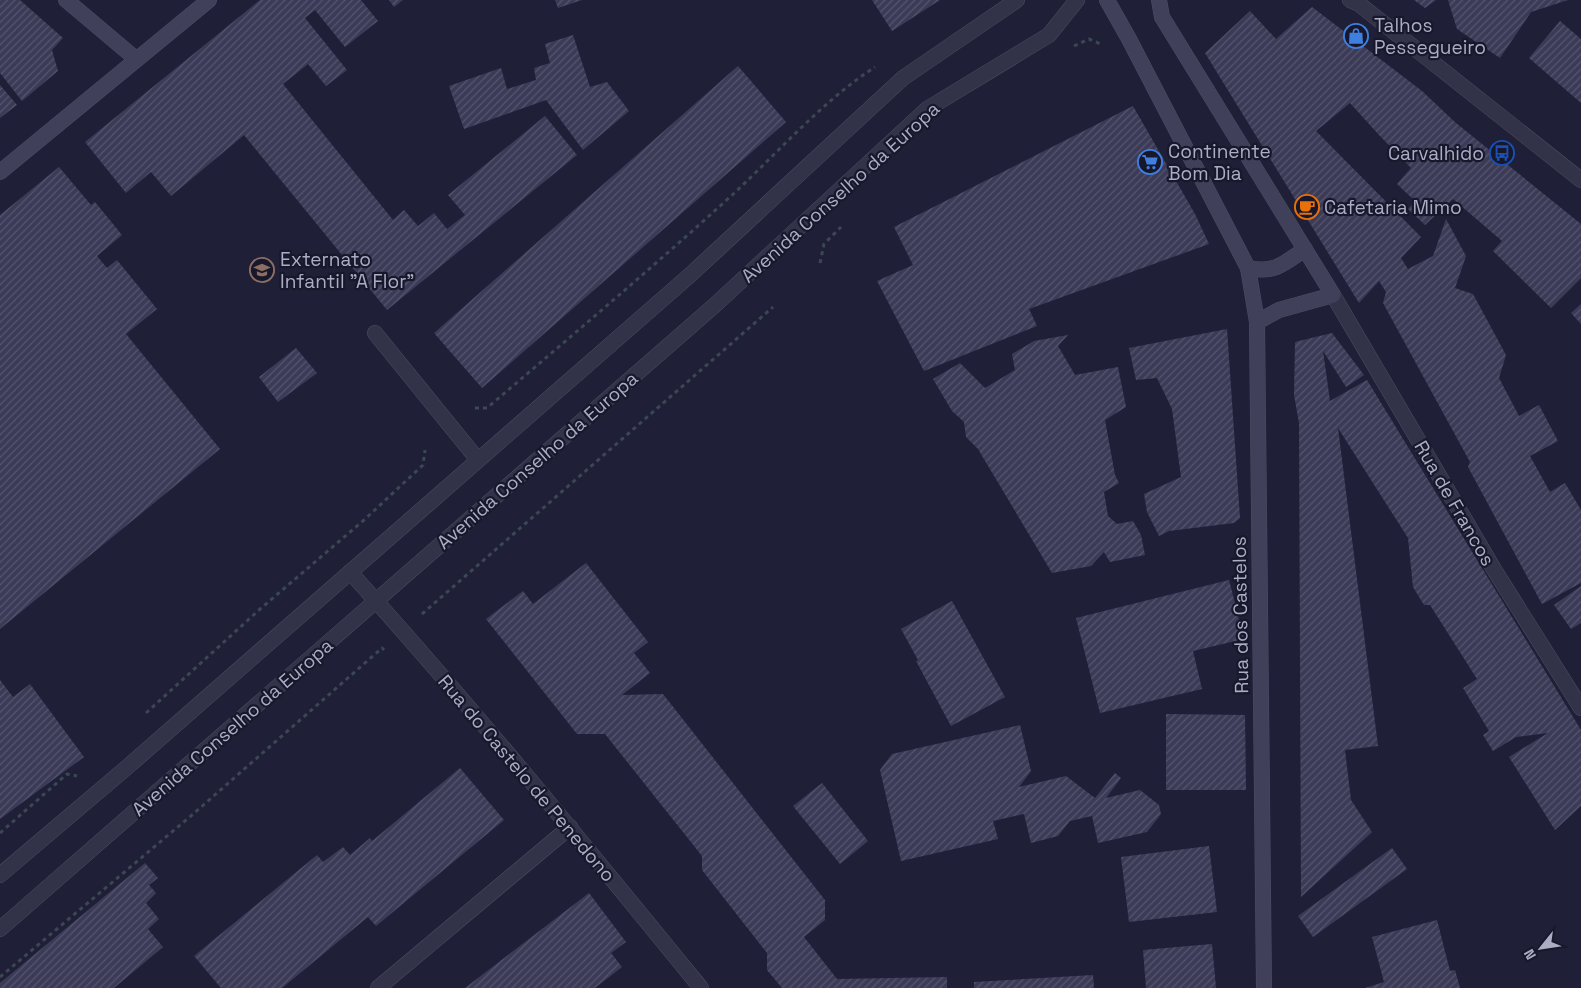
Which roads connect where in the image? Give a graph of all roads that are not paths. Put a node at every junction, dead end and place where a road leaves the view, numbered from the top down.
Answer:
1 (66, 0) edge
2 (209, 0) edge
3 (1017, 0) edge
4 (1077, 0) edge
5 (1107, 0) edge
6 (1160, 0) edge
7 (1356, 1) edge
8 (136, 59) junction
9 (0, 172) edge
10 (1581, 180) edge
11 (1305, 249) junction
12 (1248, 268) junction
13 (1333, 295) junction
14 (1257, 322) junction
15 (375, 333) dead end
16 (478, 460) junction
17 (350, 572) junction
18 (376, 601) junction
19 (1581, 708) edge
20 (570, 827) junction
21 (0, 875) edge
22 (0, 929) edge
23 (378, 988) edge
24 (701, 988) edge
25 (1264, 988) edge

1 - 8 main road
2 - 8 main road
3 - 16 street, Avenida Conselho da Europa
4 - 18 street, Avenida Conselho da Europa
5 - 12 main road, Rua dos Castelos
6 - 11 main road
7 - 10 street
8 - 9 main road
11 - 12 main road
11 - 13 main road
12 - 14 main road, Rua dos Castelos
13 - 14 main road
13 - 19 street, Rua de Francos
14 - 25 main road, Rua dos Castelos
15 - 16 street
16 - 17 street, Avenida Conselho da Europa
17 - 18 street, Rua do Castelo de Penedono
17 - 21 street, Avenida Conselho da Europa
18 - 20 street, Rua do Castelo de Penedono
18 - 22 street, Avenida Conselho da Europa
20 - 23 street
20 - 24 street, Rua do Castelo de Penedono

